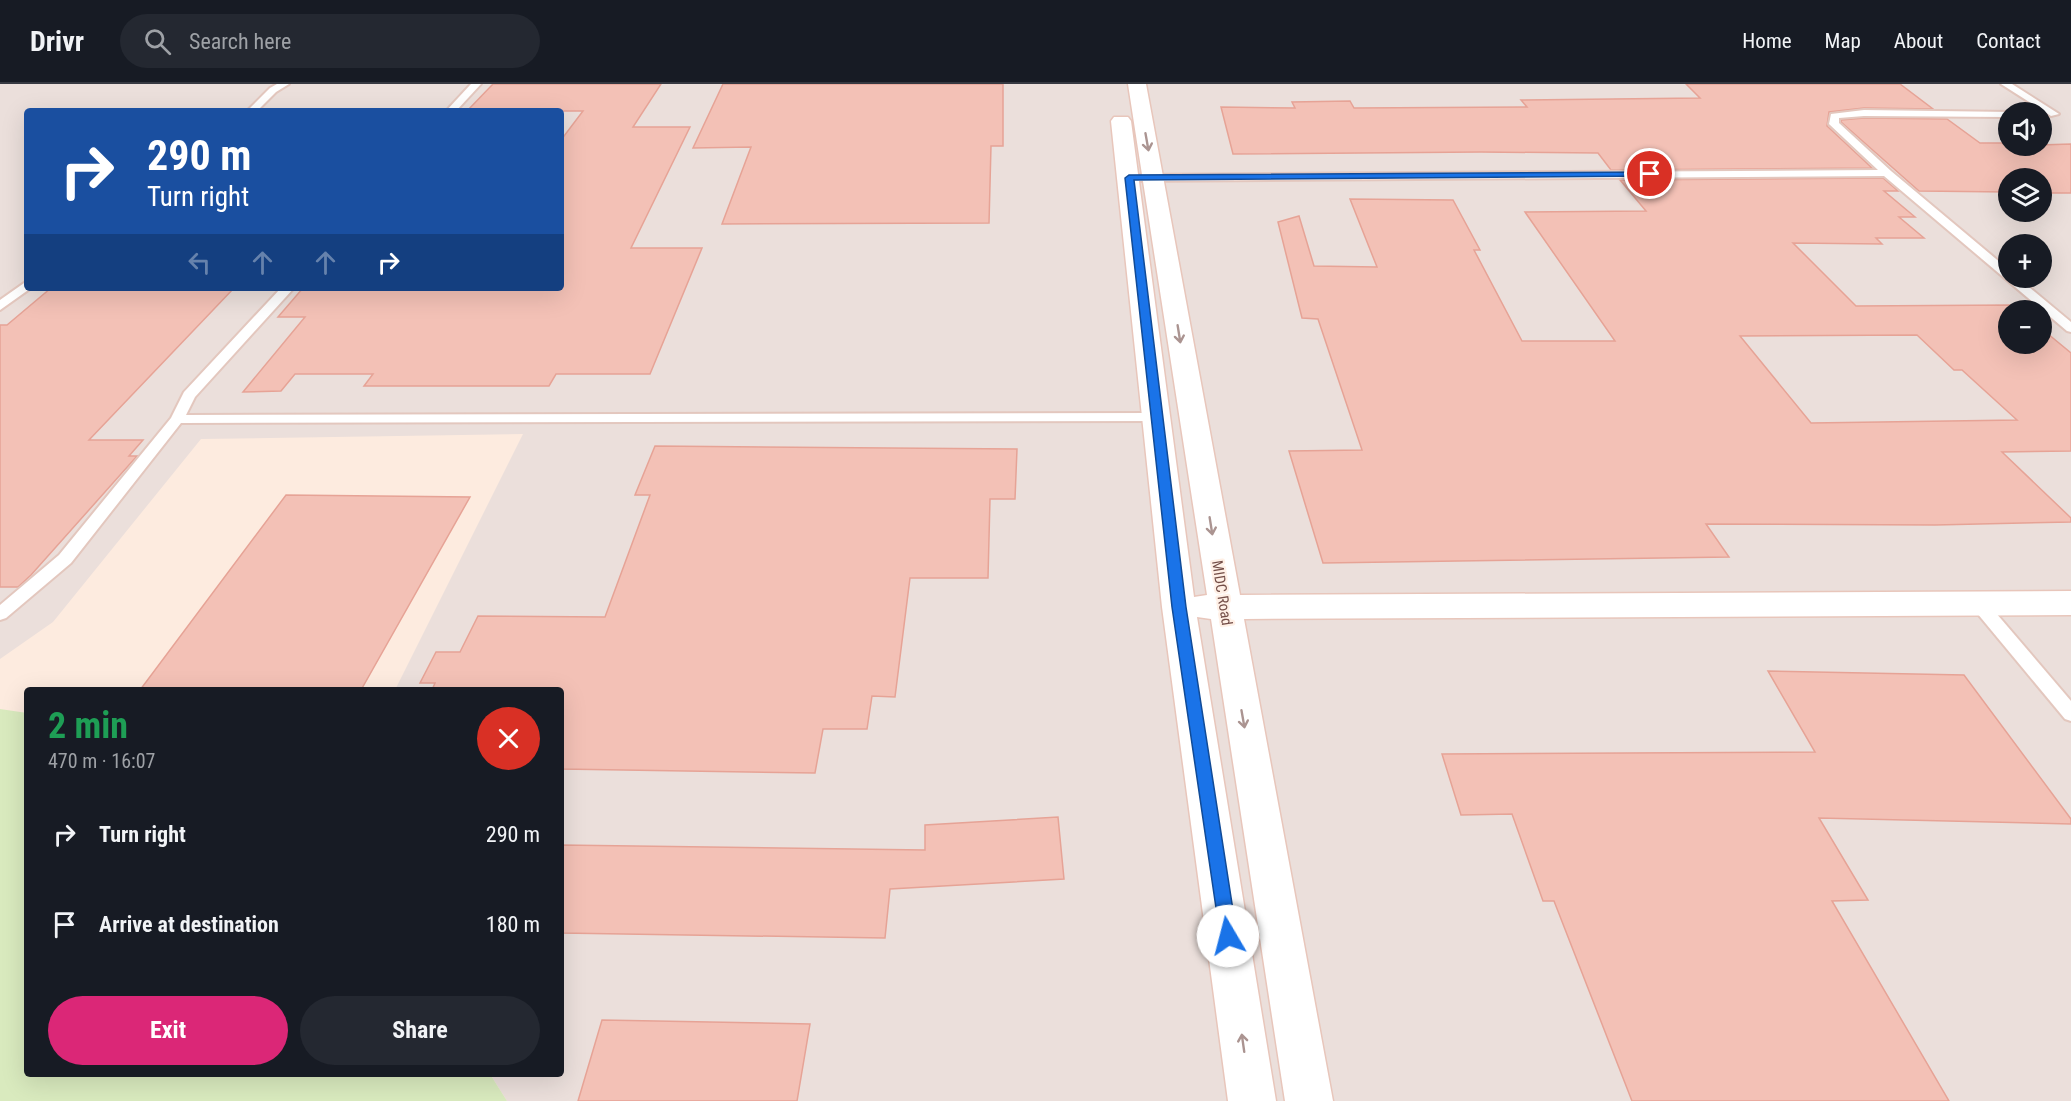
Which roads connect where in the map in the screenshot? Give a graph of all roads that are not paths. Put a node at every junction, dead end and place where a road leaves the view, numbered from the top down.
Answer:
1 (284, 84) edge
2 (476, 84) edge
3 (1116, 84) edge
4 (1137, 84) edge
5 (2006, 84) edge
6 (2037, 102) edge
7 (255, 108) edge
8 (454, 108) edge
9 (1998, 114) edge
10 (1887, 173) junction
11 (1141, 177) junction
12 (1998, 266) edge
13 (24, 287) edge
14 (2024, 288) edge
15 (285, 291) edge
16 (0, 306) edge
17 (2071, 328) edge
18 (1157, 417) junction
19 (177, 419) junction
20 (1978, 603) junction
21 (2071, 603) edge
22 (1179, 607) junction
23 (1224, 607) junction
24 (0, 614) edge
25 (2071, 714) edge
26 (1252, 1101) edge
27 (1309, 1101) edge

1 - 7 lane
2 - 8 lane
3 - 11 street, MIDC Road
4 -> 11 street, MIDC Road
5 - 6 lane
9 - 10 lane
10 - 11 lane
10 - 12 lane
11 - 18 street, MIDC Road
11 -> 23 street, MIDC Road
13 - 16 lane
14 - 17 lane
15 - 19 lane
18 - 19 lane
18 - 22 street, MIDC Road
19 - 24 lane
20 - 21 street
20 - 23 street
20 - 25 lane
22 - 23 street
26 -> 22 street, MIDC Road
23 -> 27 street, MIDC Road

